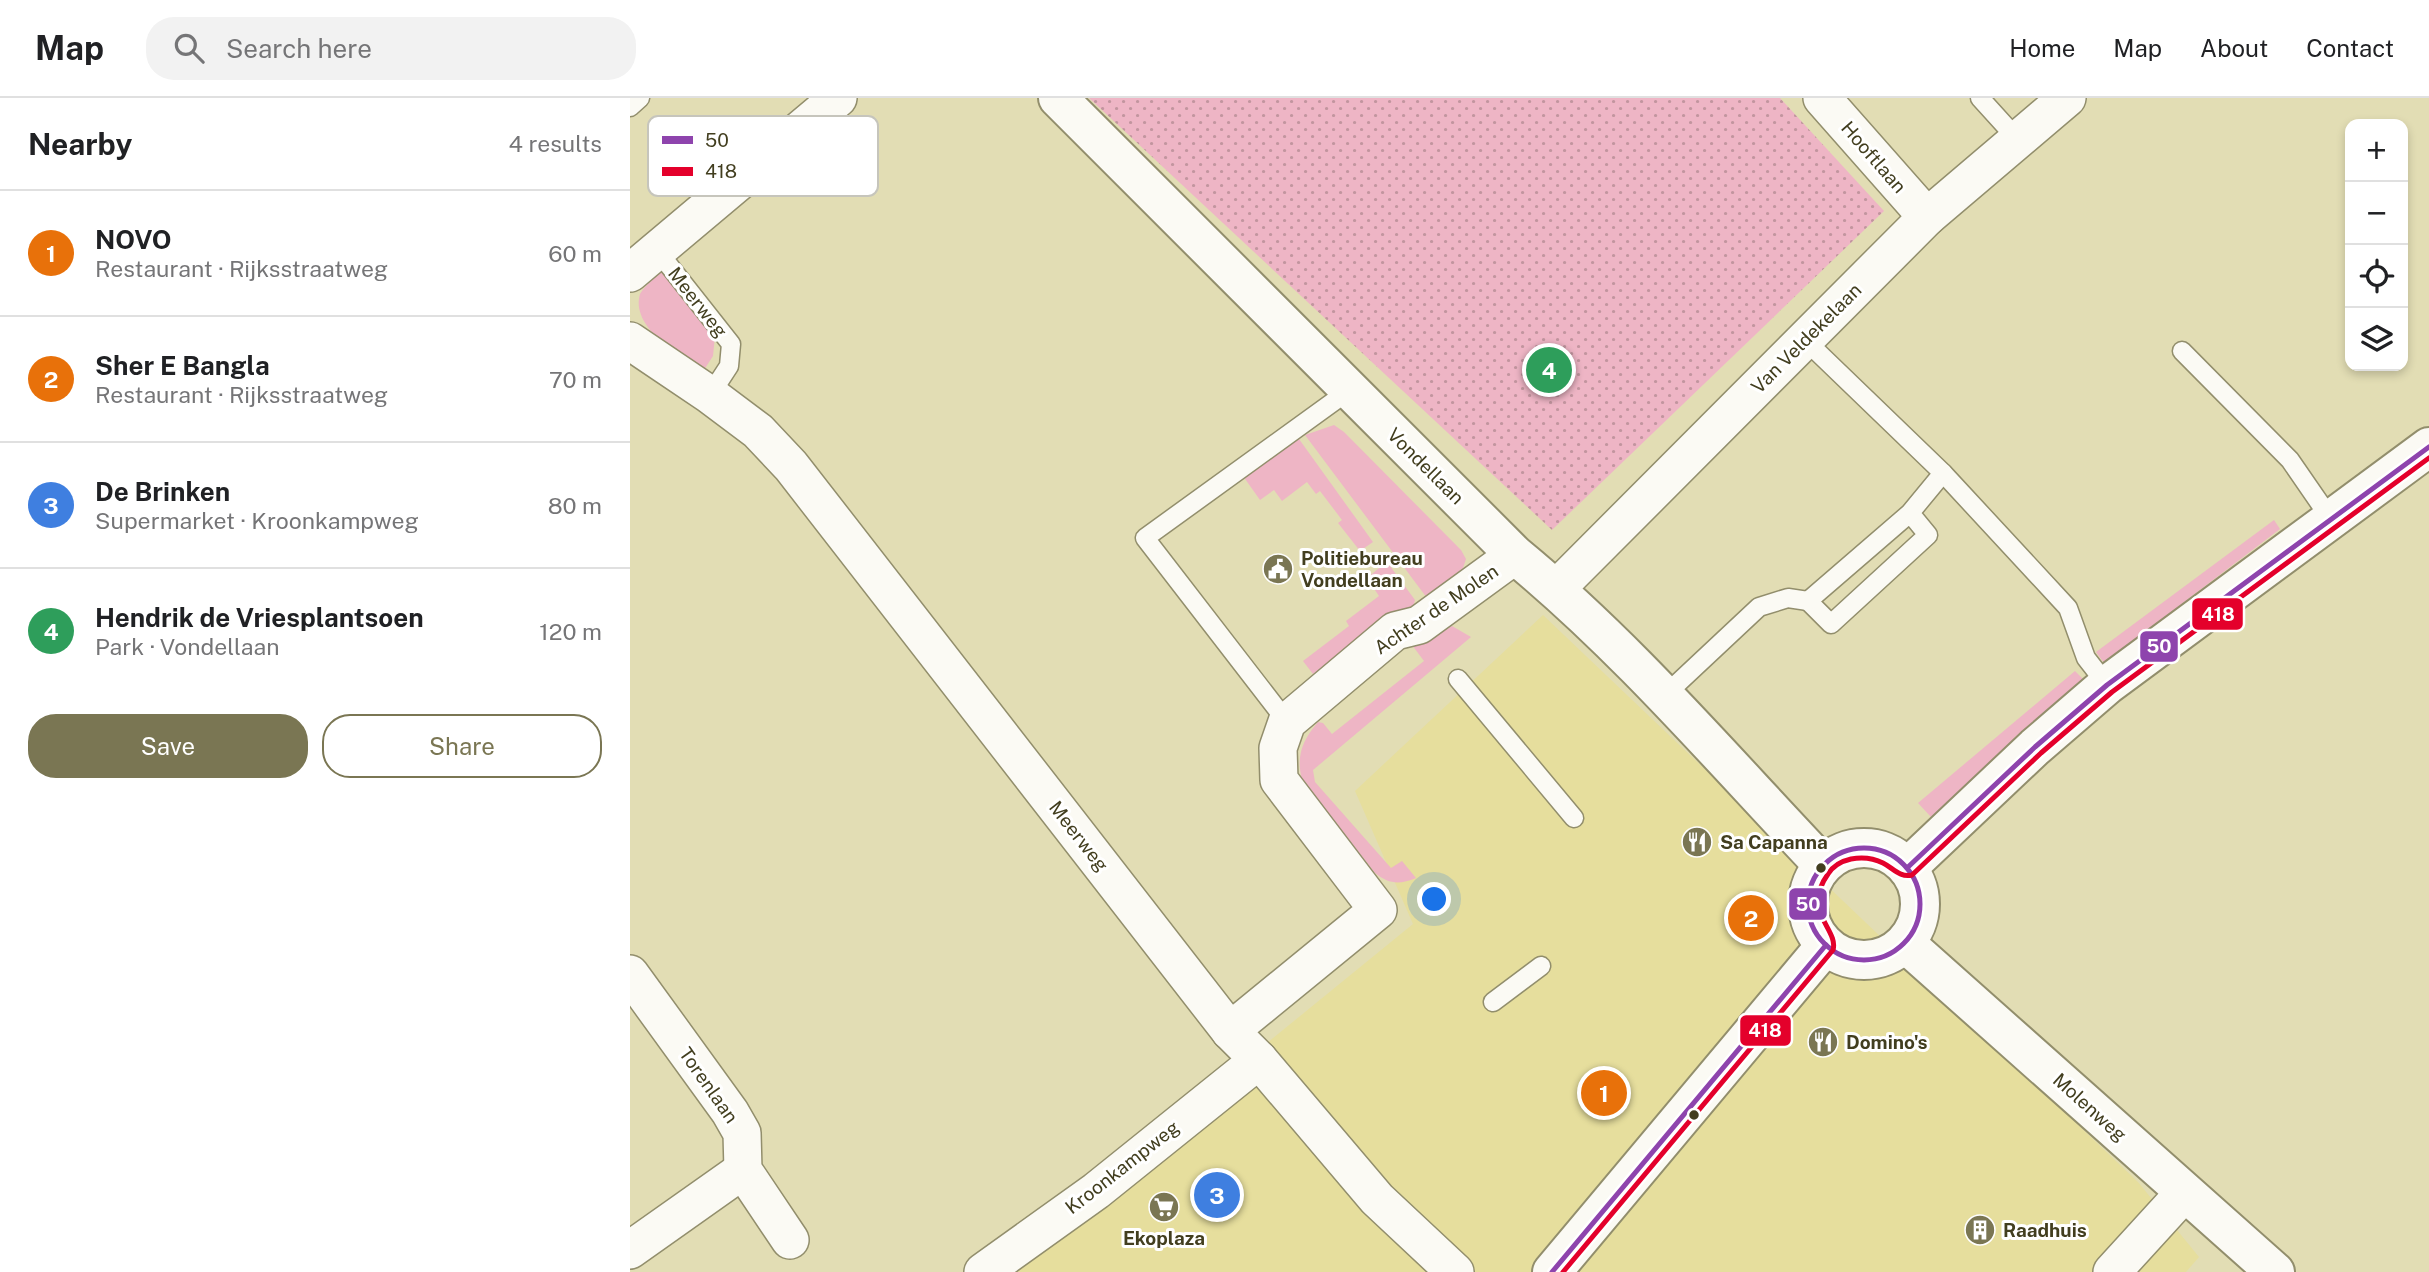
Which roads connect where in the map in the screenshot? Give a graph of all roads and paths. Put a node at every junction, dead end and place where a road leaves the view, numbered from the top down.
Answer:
1 (640, 98) edge
2 (838, 98) edge
3 (1058, 98) edge
4 (1822, 98) edge
5 (1980, 98) edge
6 (2067, 98) edge
7 (630, 107) edge
8 (816, 116) edge
9 (2019, 141) junction
10 (721, 196) edge
11 (1927, 217) junction
12 (643, 261) edge
13 (1804, 339) junction
14 (630, 341) edge
15 (2182, 351) dead end
16 (1351, 389) junction
17 (710, 395) junction
18 (2429, 447) edge
19 (1943, 473) junction
20 (1910, 513) junction
21 (2330, 517) junction
22 (1515, 555) junction
23 (1556, 589) junction
24 (1808, 601) junction
25 (1458, 679) dead end
26 (2107, 685) junction
27 (1664, 696) junction
28 (1287, 722) junction
29 (1574, 818) dead end
30 (1823, 865) junction
31 (1908, 868) junction
32 (1905, 943) junction
33 (1826, 945) junction
34 (1541, 965) dead end
35 (630, 974) edge
36 (1493, 1002) dead end
37 (1230, 1031) junction
38 (1259, 1060) junction
39 (743, 1170) junction
40 (2185, 1192) junction
41 (790, 1240) dead end
42 (630, 1250) edge
43 (983, 1272) edge
44 (1455, 1272) edge
45 (1552, 1272) edge
46 (2112, 1272) edge
47 (2274, 1272) edge

1 - 7 lane
2 - 8 street
3 - 16 street, Vondellaan
4 - 11 street, Hooftlaan
5 - 9 lane
6 - 9 street, Van Veldekelaan
9 - 11 street, Van Veldekelaan
10 - 12 street
11 - 13 street, Van Veldekelaan
12 - 17 lane, Meerweg
13 - 19 lane
13 - 23 street, Van Veldekelaan
14 - 17 street, Meerweg
15 - 21 lane
16 - 22 street, Vondellaan
16 - 28 lane
17 - 37 street, Meerweg
18 - 21 street
19 - 20 lane
19 - 26 lane
20 - 24 lane
20 - 24 lane
21 - 26 street
22 - 23 street, Vondellaan
22 - 28 street, Achter de Molen
23 - 27 street, Vondellaan
24 - 27 lane
25 - 29 lane
26 - 31 street
27 - 30 street, Vondellaan
28 - 37 street
30 - 31 street
30 - 33 street
31 - 32 street
32 - 33 street
32 - 40 street, Molenweg
33 - 45 street
34 - 36 lane
35 - 39 street, Torenlaan
37 - 38 street, Meerweg
38 - 43 street, Kroonkampweg
38 - 44 street, Meerweg
39 - 41 street
39 - 42 street
40 - 46 street
40 - 47 street, Molenweg

